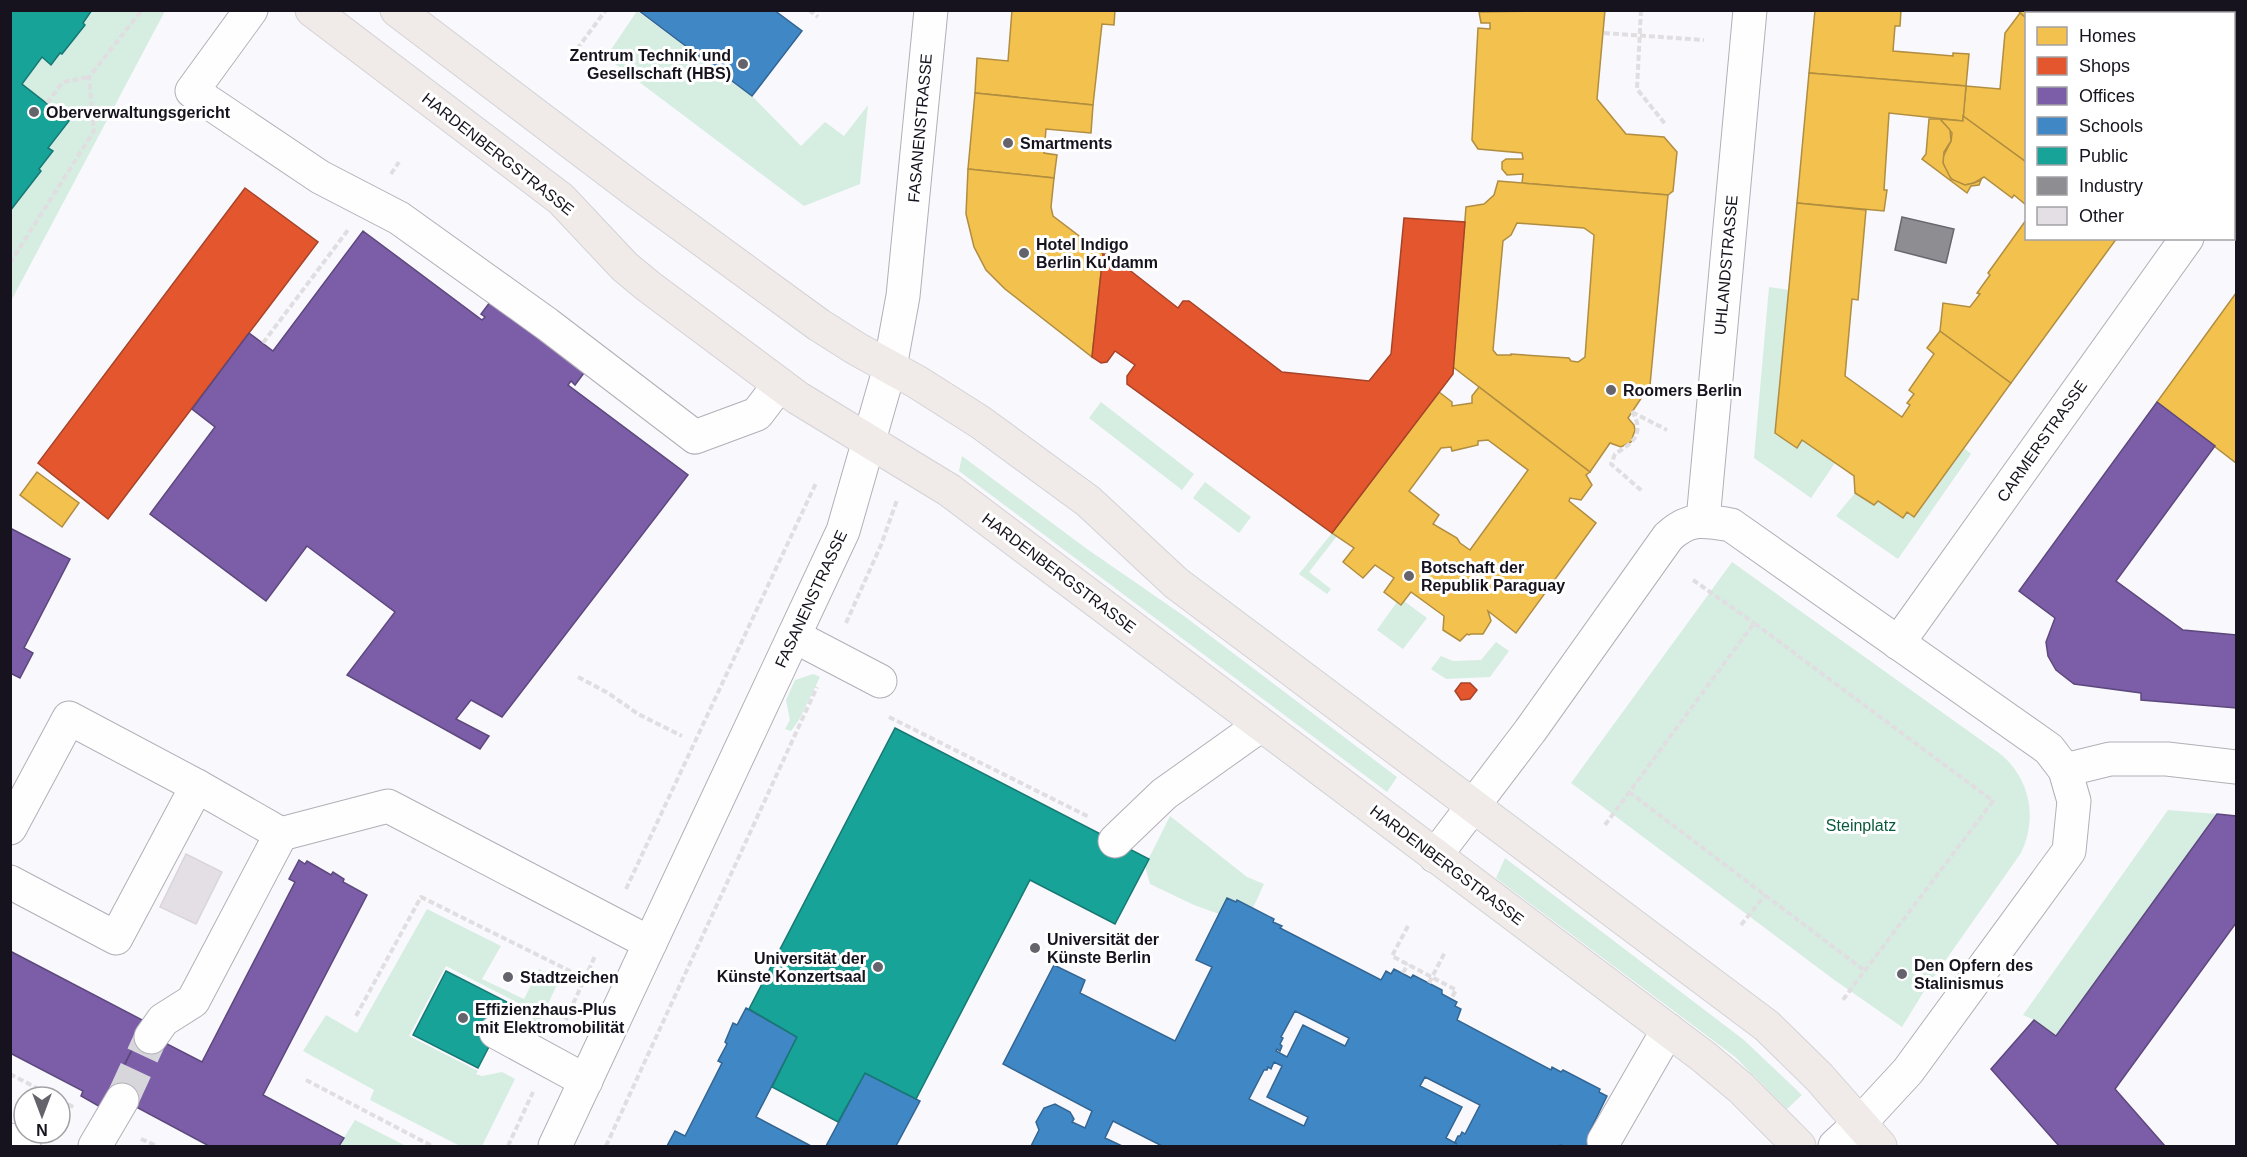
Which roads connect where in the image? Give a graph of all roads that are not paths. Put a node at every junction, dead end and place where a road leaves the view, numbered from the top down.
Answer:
1 (251, 10) edge
2 (312, 10) edge
3 (397, 10) edge
4 (931, 10) edge
5 (1750, 10) edge
6 (2186, 240) edge
7 (890, 368) junction
8 (779, 385) junction
9 (870, 442) junction
10 (1703, 520) junction
11 (794, 636) junction
12 (1899, 643) junction
13 (880, 681) dead end
14 (1261, 725) junction
15 (2236, 766) edge
16 (2065, 770) junction
17 (197, 786) junction
18 (1473, 805) junction
19 (10, 828) edge
20 (281, 834) junction
21 (1119, 837) road end
22 (1436, 856) junction
23 (10, 882) edge
24 (651, 943) junction
25 (1668, 1030) junction
26 (496, 1032) dead end
27 (152, 1037) tunnel mouth
28 (586, 1081) junction
29 (122, 1100) tunnel mouth
30 (1870, 1135) edge
31 (10, 1140) edge
32 (1604, 1141) dead end
33 (24, 1146) edge
34 (95, 1146) edge
35 (555, 1146) edge
36 (1799, 1146) edge
37 (1835, 1146) edge

1 - 8 street
2 - 8 main road, HARDENBERGSTRASSE
3 - 7 main road
4 - 7 street, FASANENSTRASSE
5 - 10 street, UHLANDSTRASSE
6 - 12 street, CARMERSTRASSE
7 - 9 street, FASANENSTRASSE
7 - 18 main road
8 - 9 main road, HARDENBERGSTRASSE
9 - 11 street, FASANENSTRASSE
9 - 14 main road, HARDENBERGSTRASSE
10 - 12 street
10 - 18 street
11 - 13 street
11 - 24 street, FASANENSTRASSE
12 - 16 street
14 - 21 street
14 - 22 main road, HARDENBERGSTRASSE
15 - 16 street
16 - 30 street
17 - 19 street
17 - 20 street
17 - 23 street
18 - 22 street
18 - 30 main road
20 - 24 street
20 - 27 street
22 - 25 main road, HARDENBERGSTRASSE
24 - 28 street, FASANENSTRASSE
25 - 32 street
25 - 36 main road, HARDENBERGSTRASSE
26 - 28 street
28 - 35 street, FASANENSTRASSE
29 - 34 street
30 - 37 street
31 - 33 street

